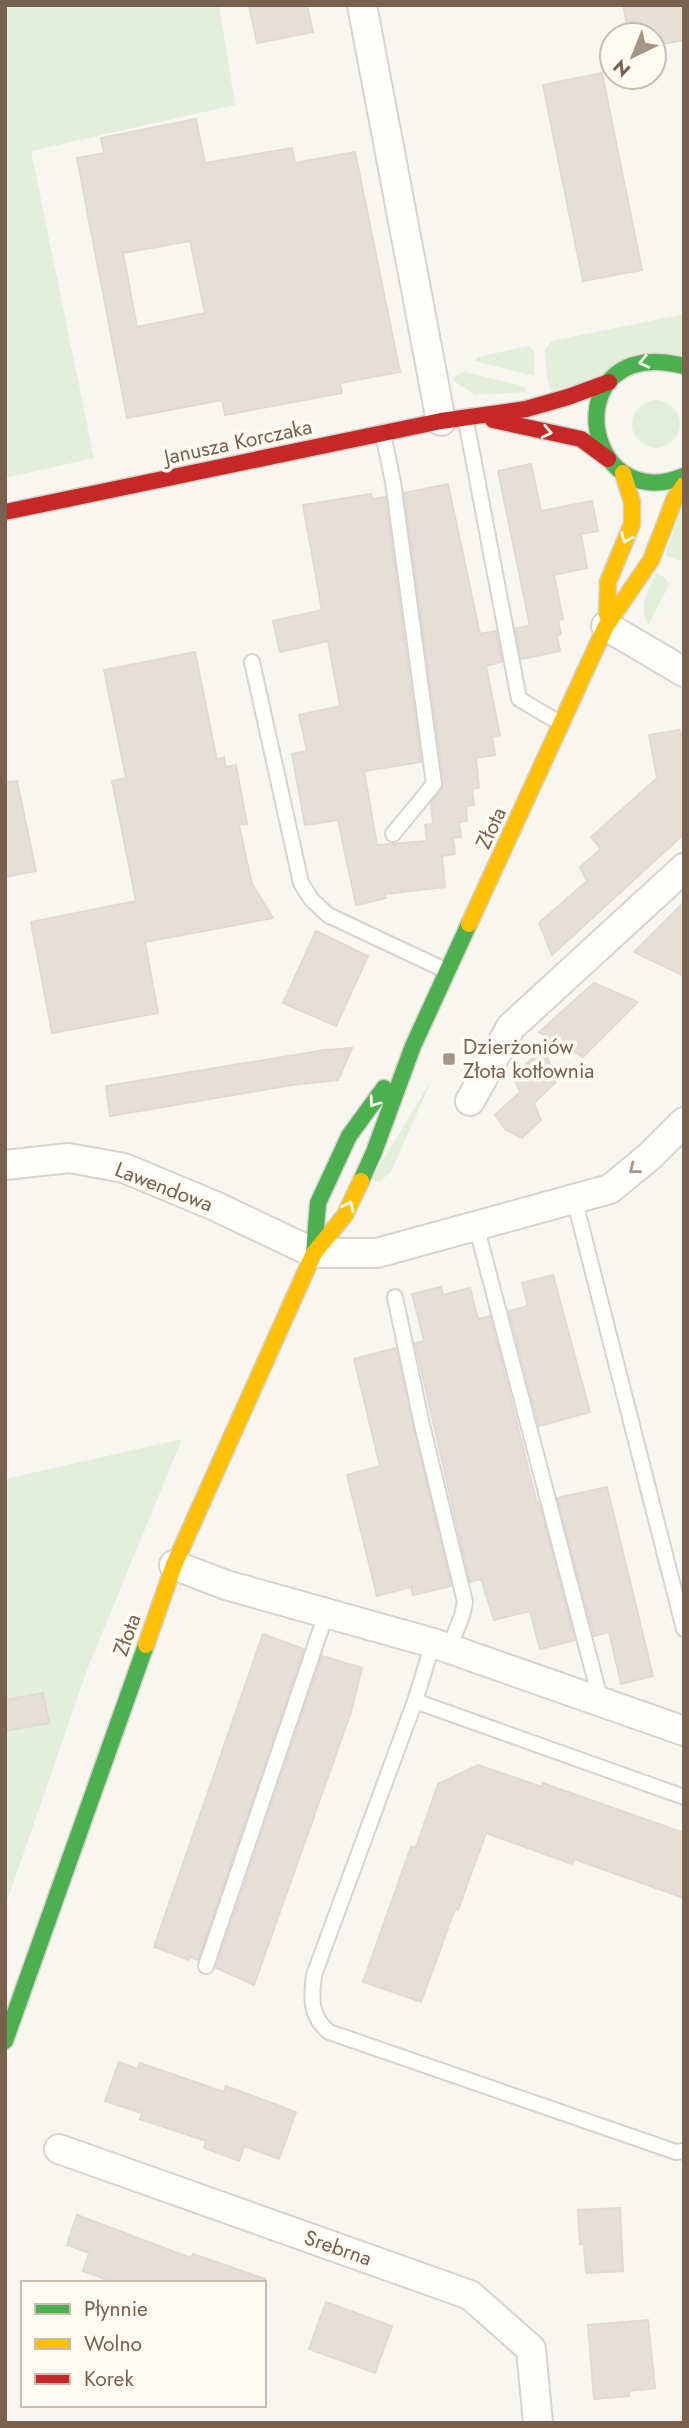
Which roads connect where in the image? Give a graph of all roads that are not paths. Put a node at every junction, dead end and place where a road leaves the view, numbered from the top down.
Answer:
1 (362, 5) edge
2 (684, 366) edge
3 (609, 382) junction
4 (463, 419) junction
5 (383, 433) junction
6 (608, 459) junction
7 (623, 473) junction
8 (684, 476) edge
9 (684, 485) edge
10 (5, 512) edge
11 (606, 626) junction
12 (252, 662) dead end
13 (684, 672) edge
14 (561, 723) junction
15 (393, 834) dead end
16 (684, 867) edge
17 (448, 971) junction
18 (414, 1046) junction
19 (470, 1101) dead end
20 (684, 1122) edge
21 (5, 1165) edge
22 (574, 1198) junction
23 (477, 1225) junction
24 (314, 1253) junction
25 (395, 1297) dead end
26 (174, 1565) junction
27 (326, 1614) junction
28 (684, 1629) edge
29 (441, 1646) junction
30 (415, 1701) junction
31 (601, 1703) junction
32 (684, 1731) edge
33 (684, 1797) edge
34 (206, 1966) dead end
35 (5, 2041) edge
36 (59, 2149) dead end
37 (684, 2151) edge
38 (538, 2423) edge

1 - 4 street
2 -> 3 street, Janusza Korczaka
3 - 4 street, Janusza Korczaka
3 - 6 street
4 - 5 street, Janusza Korczaka
4 -> 6 street, Janusza Korczaka
4 - 14 lane
5 - 10 street, Janusza Korczaka
5 - 15 lane
6 - 7 street, Janusza Korczaka
7 - 8 street
7 -> 11 street, Złota
9 - 11 street, Złota
11 - 13 street
11 - 14 street, Złota
12 - 17 lane
14 - 17 street, Złota
16 - 19 street
17 - 18 street, Złota
24 -> 18 street, Złota
18 -> 24 street, Złota
20 -> 22 street
21 - 24 street, Lawendowa
22 - 23 street
22 - 28 lane
23 - 24 street
23 - 31 lane
24 - 26 street, Złota
25 - 29 lane
26 - 27 street
26 - 35 street, Złota
27 - 29 street
27 - 34 lane
29 - 30 lane
29 - 31 street
30 - 33 lane
30 - 37 lane
31 - 32 street
36 - 38 street, Srebrna

